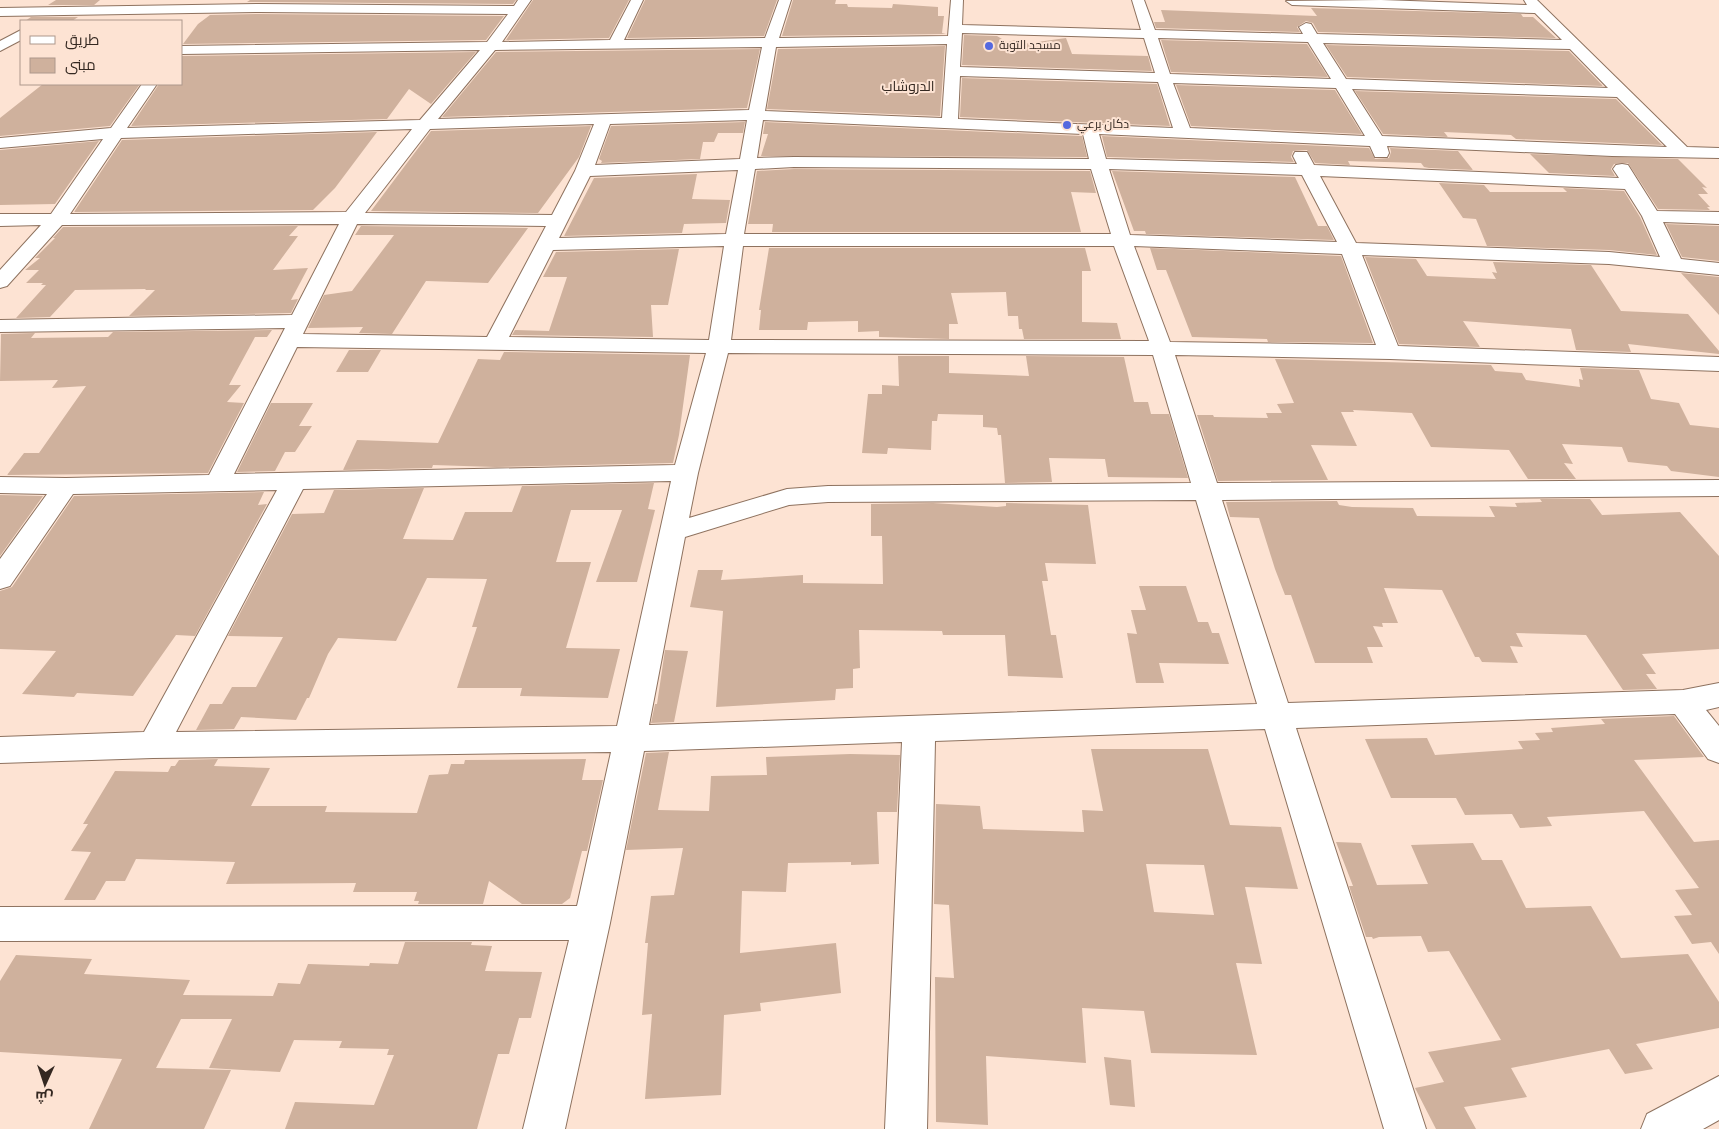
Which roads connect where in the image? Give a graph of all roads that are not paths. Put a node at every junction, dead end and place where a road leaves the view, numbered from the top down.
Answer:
1 (72, 0) edge
2 (637, 0) edge
3 (784, 0) edge
4 (957, 0) edge
5 (1138, 0) edge
6 (1292, 1) edge
7 (203, 4) edge
8 (366, 4) edge
9 (522, 5) edge
10 (1535, 5) edge
11 (58, 11) junction
12 (0, 12) edge
13 (43, 20) edge
14 (191, 23) dead end
15 (1084, 33) junction
16 (956, 34) junction
17 (1149, 34) junction
18 (20, 35) edge
19 (1313, 38) junction
20 (770, 43) junction
21 (615, 44) junction
22 (492, 45) junction
23 (1576, 45) junction
24 (0, 47) edge
25 (182, 50) edge
26 (953, 72) junction
27 (1088, 75) junction
28 (1164, 77) junction
29 (1342, 83) junction
30 (148, 85) edge
31 (1621, 93) junction
32 (757, 115) junction
33 (604, 118) junction
34 (950, 122) junction
35 (426, 123) junction
36 (1090, 129) junction
37 (115, 133) junction
38 (1183, 133) junction
39 (1289, 137) junction
40 (1376, 140) junction
41 (0, 143) edge
42 (1612, 151) junction
43 (1682, 152) junction
44 (1719, 152) edge
45 (748, 162) junction
46 (1097, 164) junction
47 (1309, 170) junction
48 (584, 171) junction
49 (1389, 173) junction
50 (1631, 184) junction
51 (1651, 216) junction
52 (351, 218) junction
53 (1719, 218) edge
54 (57, 219) junction
55 (0, 220) edge
56 (558, 220) junction
57 (734, 240) junction
58 (1122, 240) junction
59 (547, 244) junction
60 (1350, 249) junction
61 (1673, 264) junction
62 (1719, 269) edge
63 (0, 282) edge
64 (300, 321) junction
65 (0, 326) edge
66 (289, 340) junction
67 (494, 344) junction
68 (719, 347) junction
69 (1162, 348) junction
70 (1390, 352) junction
71 (1719, 364) edge
72 (685, 473) junction
73 (294, 482) junction
74 (217, 483) junction
75 (0, 485) edge
76 (66, 486) junction
77 (1719, 488) edge
78 (1205, 491) junction
79 (672, 532) junction
80 (0, 579) edge
81 (1719, 695) edge
82 (1682, 702) junction
83 (1276, 718) junction
84 (919, 728) junction
85 (630, 739) junction
86 (153, 745) junction
87 (0, 750) edge
88 (1719, 750) edge
89 (592, 923) junction
90 (0, 924) edge
91 (1719, 1097) edge
92 (544, 1129) edge
93 (906, 1129) edge
94 (1405, 1129) edge
95 (1662, 1129) edge

1 - 11 street
2 - 21 street
3 - 20 street
4 - 16 street
5 - 17 street
6 - 10 street
6 - 19 street
7 - 8 street
7 - 11 street
7 - 14 street
8 - 9 street
9 - 22 street
10 - 23 street
11 - 12 street
11 - 13 street
15 - 16 street
15 - 17 street
15 - 27 street
16 - 20 street
16 - 26 street
17 - 19 street
17 - 28 street
18 - 24 street
19 - 23 street
19 - 29 street
20 - 21 street
20 - 32 street
21 - 22 street
22 - 25 street
22 - 35 street
23 - 31 street
26 - 27 street
26 - 34 street
27 - 28 street
28 - 29 street
28 - 38 street
29 - 31 street
29 - 40 street
30 - 37 street
31 - 43 street
32 - 33 street
32 - 34 street
32 - 45 street
33 - 35 street
33 - 48 street
34 - 36 street
35 - 37 street
35 - 52 street
36 - 38 street
36 - 46 street
37 - 41 street
37 - 54 street
38 - 39 street
39 - 40 street
39 - 47 street
40 - 42 street
40 - 49 street
42 - 43 street
42 - 50 street
43 - 44 street
45 - 46 street
45 - 48 street
45 - 57 street
46 - 47 street
46 - 58 street
47 - 49 street
47 - 60 street
48 - 56 street
49 - 50 street
50 - 51 street
51 - 53 street
51 - 61 street
52 - 54 street
52 - 56 street
52 - 64 street
54 - 55 street
54 - 63 street
56 - 59 street
57 - 58 street
57 - 59 street
57 - 68 street
58 - 60 street
58 - 69 street
59 - 67 street
60 - 61 street
60 - 70 street
61 - 62 street
64 - 65 street
64 - 66 street
66 - 67 street
66 - 74 street
67 - 68 street
68 - 69 street
68 - 72 street
69 - 70 street
69 - 78 street
70 - 71 street
72 - 73 street
72 - 79 street
73 - 74 street
73 - 86 street
74 - 76 street
75 - 76 street
76 - 80 street
77 - 78 street
78 - 79 street
78 - 83 street
79 - 85 street
81 - 82 street
82 - 83 street
82 - 88 street
83 - 84 street
83 - 94 street
84 - 85 street
84 - 93 street
85 - 86 street
85 - 89 street
86 - 87 street
89 - 90 street
89 - 92 street
91 - 95 street

